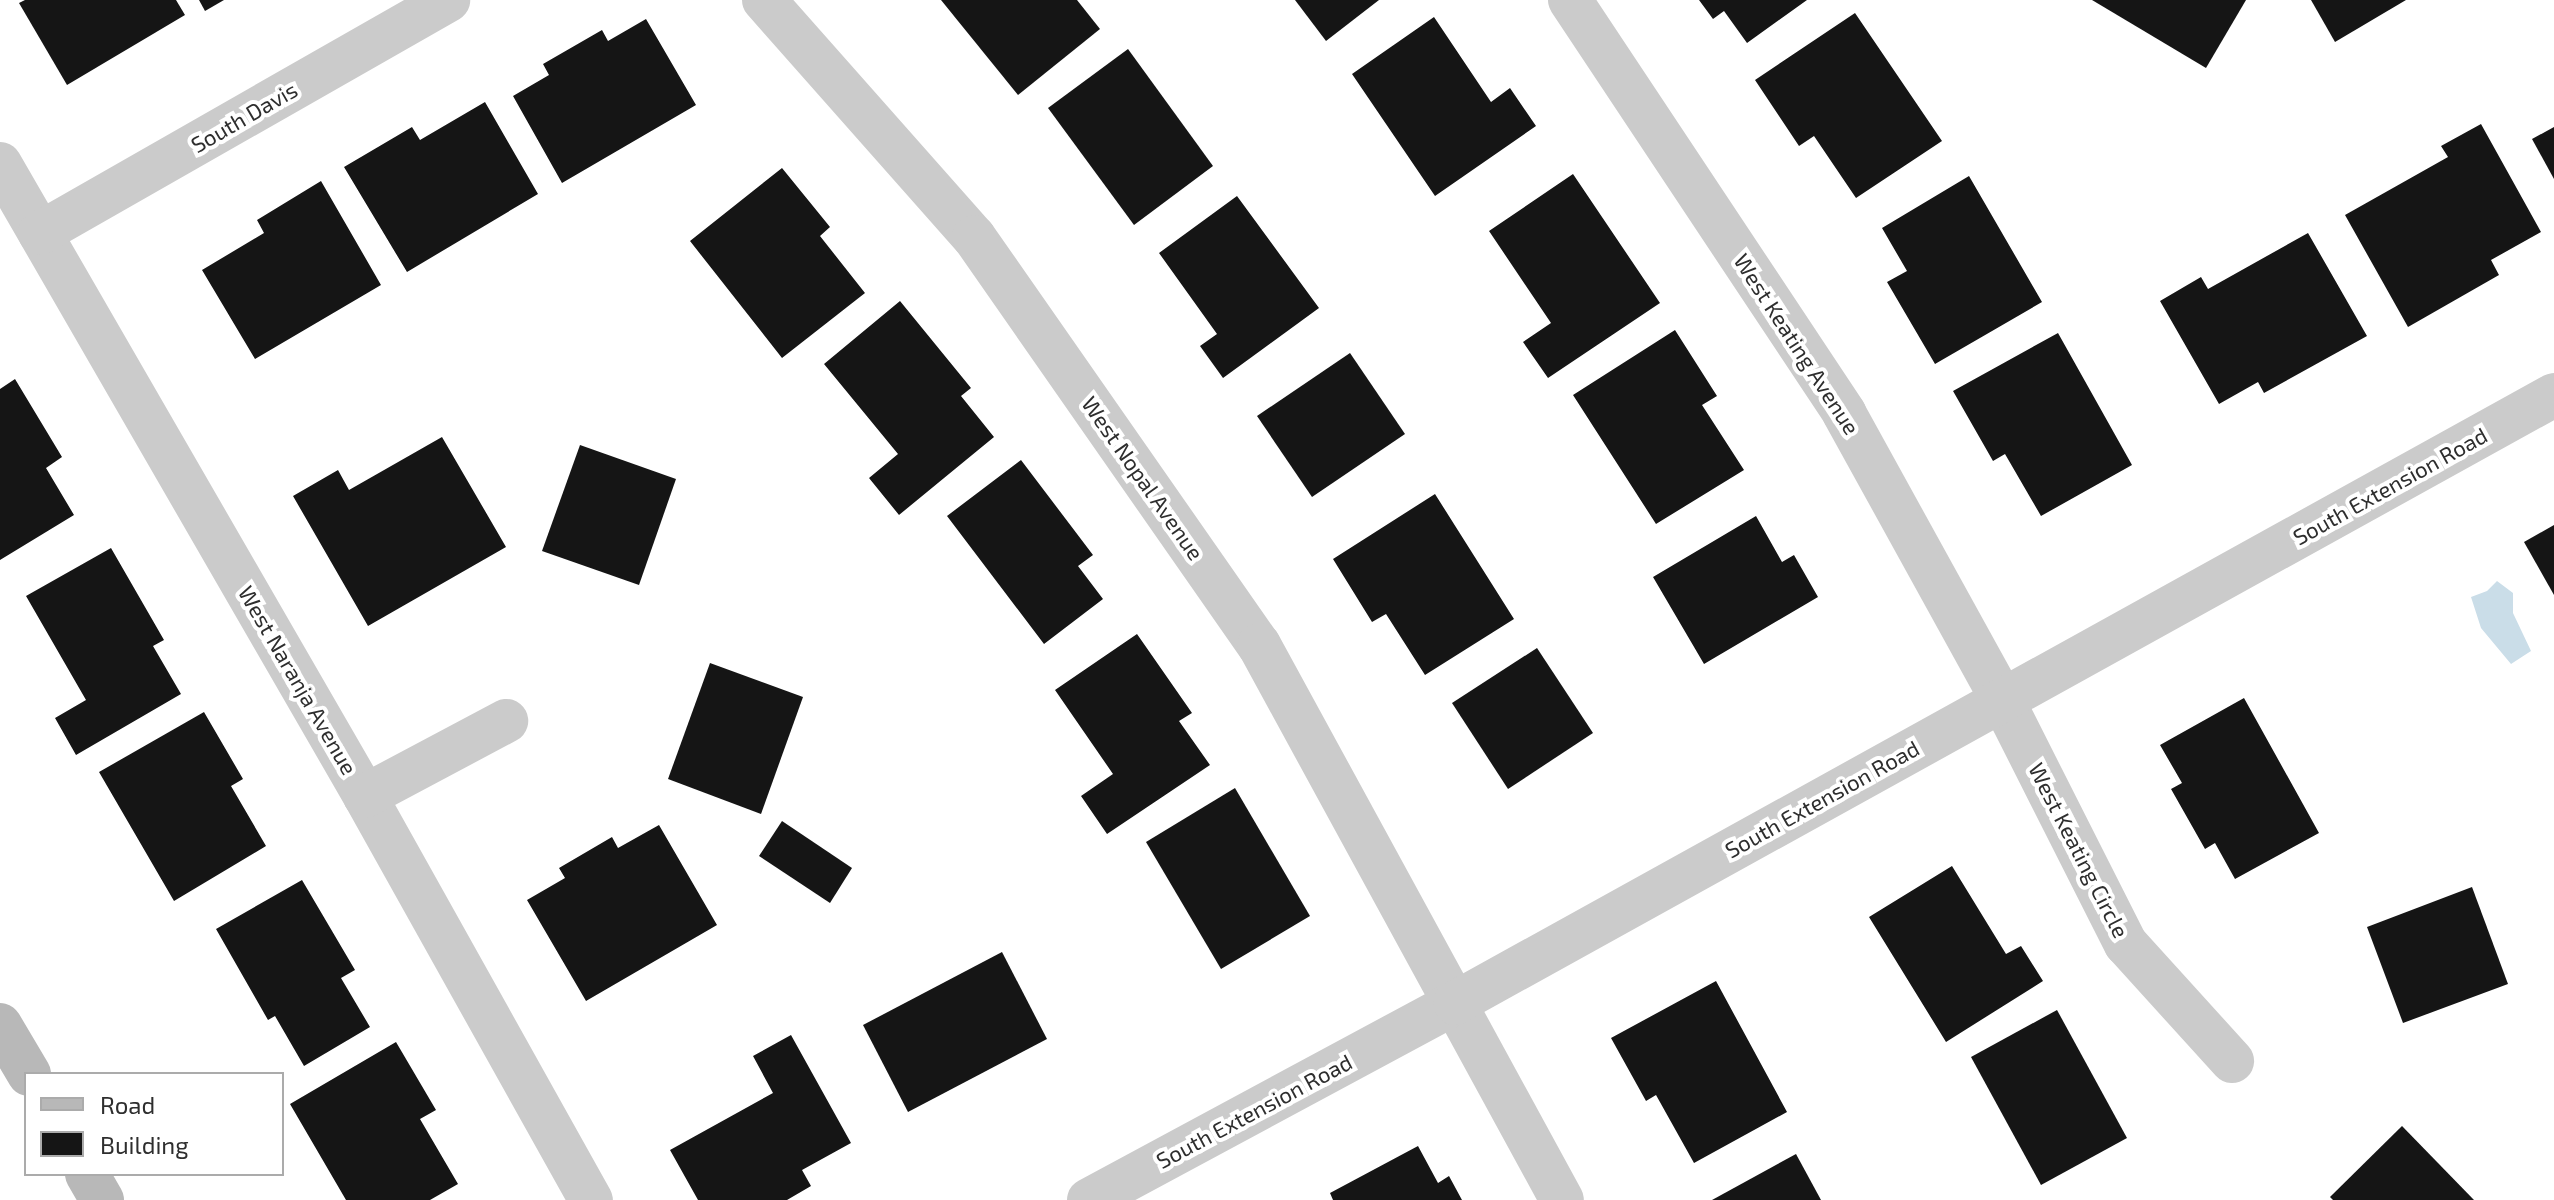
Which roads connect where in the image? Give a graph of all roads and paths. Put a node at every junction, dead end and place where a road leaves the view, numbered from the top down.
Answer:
1 (448, 0) edge
2 (764, 0) edge
3 (1570, 0) edge
4 (0, 164) edge
5 (40, 233) junction
6 (2554, 395) edge
7 (2003, 701) junction
8 (506, 721) dead end
9 (365, 796) junction
10 (1455, 1003) junction
11 (0, 1025) edge
12 (2232, 1061) dead end
13 (28, 1072) edge
14 (88, 1176) edge
15 (102, 1200) edge
16 (591, 1200) edge
17 (1089, 1200) edge
18 (1562, 1200) edge

1 - 5 street, South Davis
2 - 10 street, West Nopal Avenue
3 - 7 street, West Keating Avenue
4 - 5 street, West Naranja Avenue
5 - 9 street, West Naranja Avenue
6 - 7 street, South Extension Road
7 - 10 street, South Extension Road
7 - 12 street, West Keating Circle
8 - 9 street
9 - 16 street, West Naranja Avenue
10 - 17 street, South Extension Road
10 - 18 street, West Nopal Avenue
11 - 13 main road
14 - 15 main road

